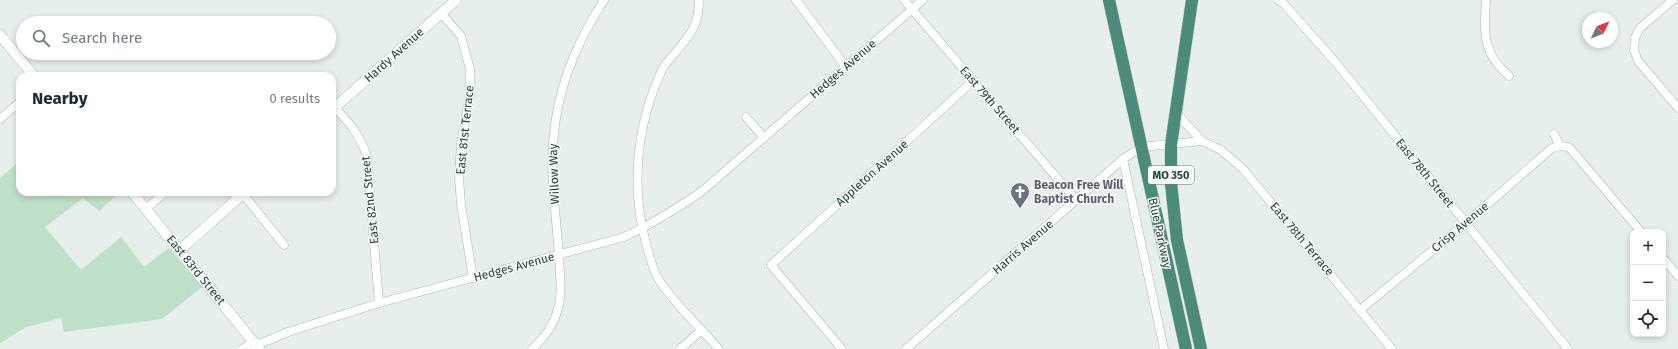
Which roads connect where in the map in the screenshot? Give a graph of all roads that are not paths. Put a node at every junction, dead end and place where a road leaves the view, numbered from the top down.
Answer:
1 (456, 0) edge
2 (604, 0) edge
3 (699, 0) edge
4 (796, 0) edge
5 (904, 0) edge
6 (923, 0) edge
7 (1109, 0) edge
8 (1192, 0) edge
9 (1278, 0) edge
10 (1486, 0) edge
11 (1673, 0) edge
12 (912, 9) junction
13 (442, 13) junction
14 (0, 35) edge
15 (16, 54) edge
16 (21, 60) edge
17 (846, 67) junction
18 (31, 72) edge
19 (1509, 76) dead end
20 (973, 81) junction
21 (16, 105) edge
22 (336, 107) edge
23 (1678, 108) edge
24 (336, 111) edge
25 (1176, 113) junction
26 (746, 117) dead end
27 (0, 119) edge
28 (1554, 134) dead end
29 (764, 138) junction
30 (1202, 140) junction
31 (1171, 145) junction
32 (1560, 146) junction
33 (1141, 147) junction
34 (1123, 159) junction
35 (136, 196) edge
36 (161, 196) edge
37 (241, 196) edge
38 (246, 196) edge
39 (1076, 200) junction
40 (146, 208) junction
41 (1466, 223) junction
42 (642, 229) junction
43 (1638, 229) edge
44 (284, 245) dead end
45 (180, 250) junction
46 (559, 255) junction
47 (1666, 262) edge
48 (1678, 276) edge
49 (473, 278) junction
50 (379, 303) junction
51 (1360, 310) junction
52 (1181, 328) junction
53 (702, 330) junction
54 (257, 346) edge
55 (242, 349) edge
56 (532, 349) edge
57 (680, 349) edge
58 (719, 349) edge
59 (842, 349) edge
60 (906, 349) edge
61 (1164, 349) edge
62 (1181, 349) edge
63 (1186, 349) edge
64 (1201, 349) edge
65 (1392, 349) edge
66 (1568, 349) edge

1 - 13 street, Hardy Avenue
2 - 46 street, Willow Way
3 - 42 street
4 - 17 street
5 - 12 street, East 79th Street
6 - 12 street, Hedges Avenue
7 - 33 highway, Blue Parkway / MO 350
8 - 25 highway, Blue Parkway / MO 350
9 - 41 street, East 78th Street
10 - 19 street
11 - 23 street
12 - 17 street, Hedges Avenue
12 - 20 street, East 79th Street
13 - 22 street, Hardy Avenue
13 - 49 street, East 81st Terrace
14 - 15 street
16 - 18 street
17 - 29 street, Hedges Avenue
20 - 39 street, East 79th Street
20 - 59 street, Appleton Avenue
21 - 27 street
24 - 50 street, East 82nd Street
25 - 30 street, East 78th Terrace
25 - 31 highway, Blue Parkway / MO 350
26 - 29 street
28 - 32 street
29 - 42 street, Hedges Avenue
30 - 31 street
30 - 51 street, East 78th Terrace
31 - 33 street
31 - 64 highway, Blue Parkway / MO 350
32 - 41 street, Crisp Avenue
32 - 43 street
33 - 34 street, Harris Avenue
33 - 52 highway, Blue Parkway / MO 350
34 - 39 street, Harris Avenue
34 - 61 street
35 - 40 street, East 83rd Street
36 - 40 street
37 - 45 street
38 - 44 street
39 - 60 street, Harris Avenue
40 - 45 street, East 83rd Street
41 - 51 street, Crisp Avenue
41 - 66 street, East 78th Street
42 - 46 street, Hedges Avenue
42 - 53 street
45 - 54 street, East 83rd Street
46 - 49 street, Hedges Avenue
46 - 56 street, Willow Way
47 - 48 street
49 - 50 street, Hedges Avenue
50 - 54 street, Hedges Avenue
51 - 65 street, East 78th Terrace
52 - 62 highway
52 - 63 highway, Blue Parkway / MO 350
53 - 57 street
53 - 58 street
54 - 55 street, Hedges Avenue

